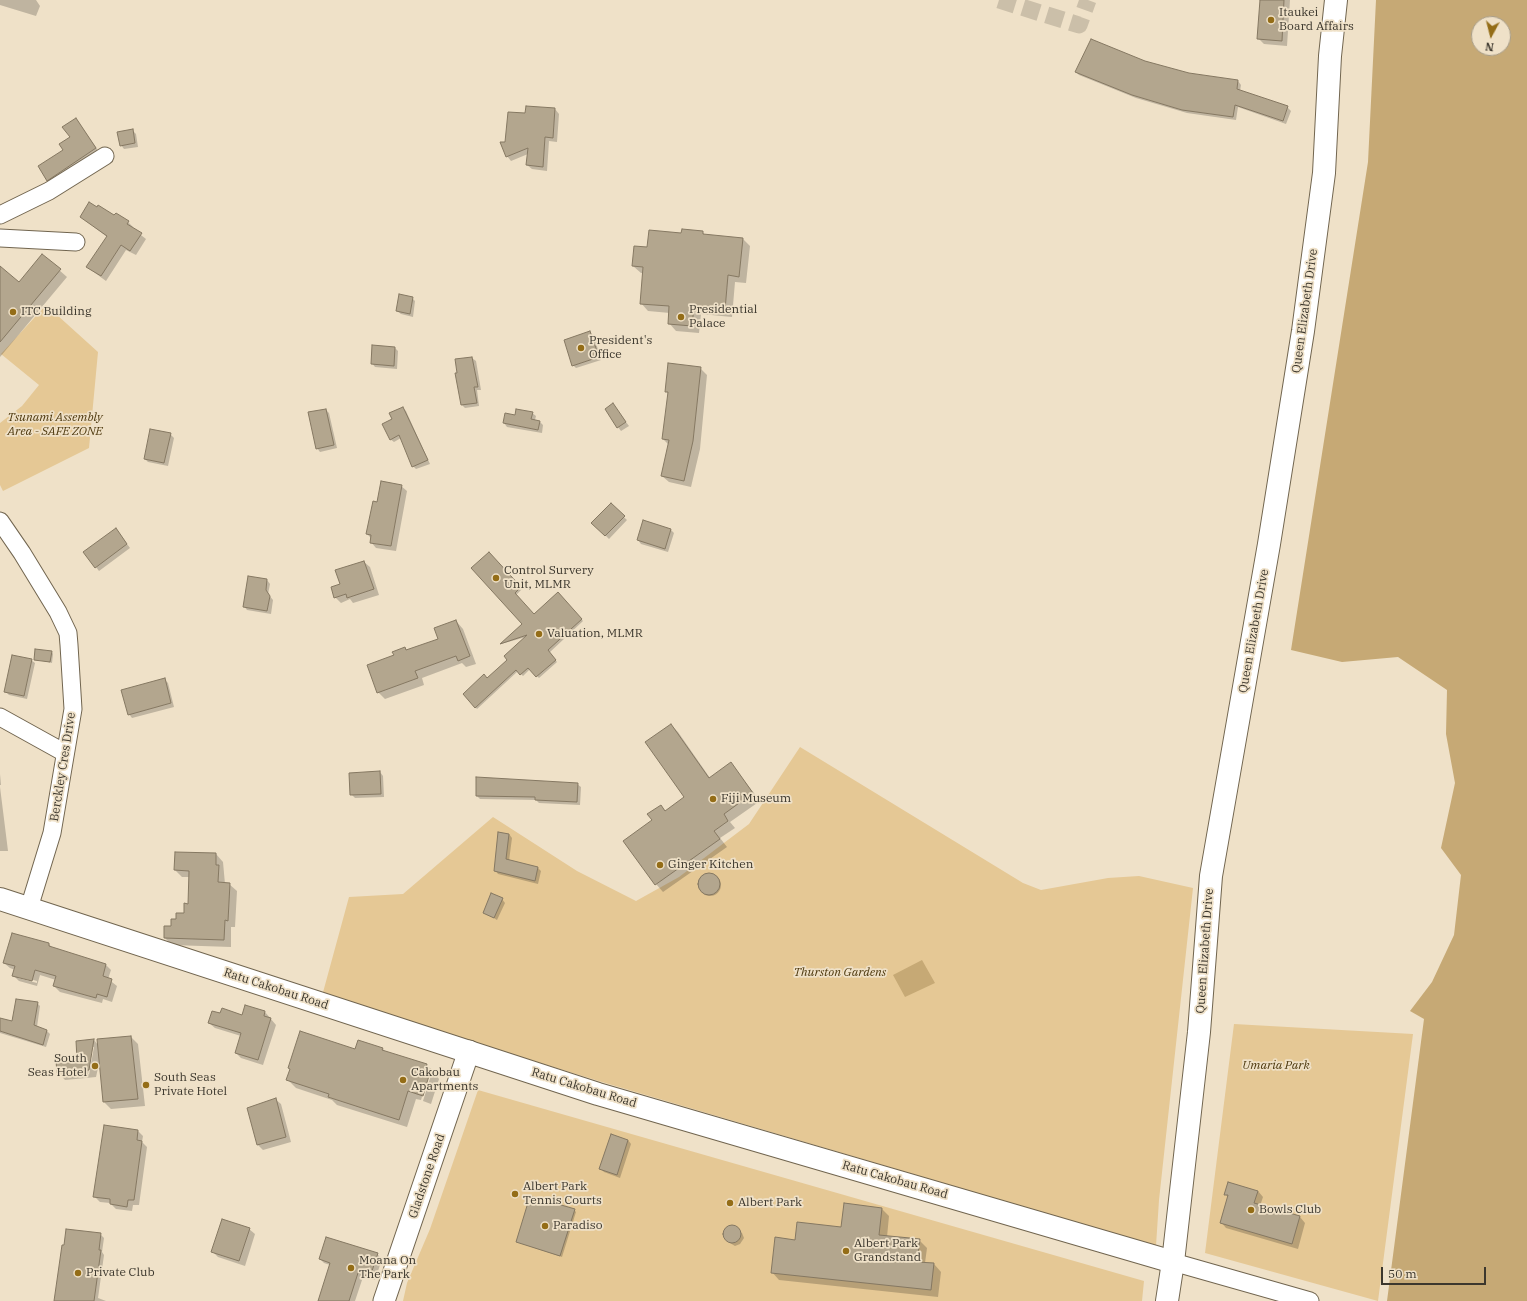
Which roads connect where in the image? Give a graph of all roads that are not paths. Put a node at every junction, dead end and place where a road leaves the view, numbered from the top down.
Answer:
1 (1336, 0) edge
2 (105, 156) dead end
3 (0, 215) edge
4 (0, 238) edge
5 (76, 242) dead end
6 (0, 521) edge
7 (0, 717) edge
8 (65, 753) junction
9 (0, 899) edge
10 (29, 908) junction
11 (469, 1051) junction
12 (1173, 1262) junction
13 (384, 1301) edge
14 (1167, 1301) edge
15 (1310, 1301) edge

1 - 12 main road, Queen Elizabeth Drive
2 - 3 street
4 - 5 street
6 - 8 street, Berckley Cres Drive
7 - 8 street
8 - 10 street, Berckley Cres Drive
9 - 10 main road, Ratu Cakobau Road
10 - 11 main road, Ratu Cakobau Road
11 - 12 main road, Ratu Cakobau Road
11 - 13 street, Gladstone Road
12 - 14 main road, Queen Elizabeth Drive
12 - 15 street

